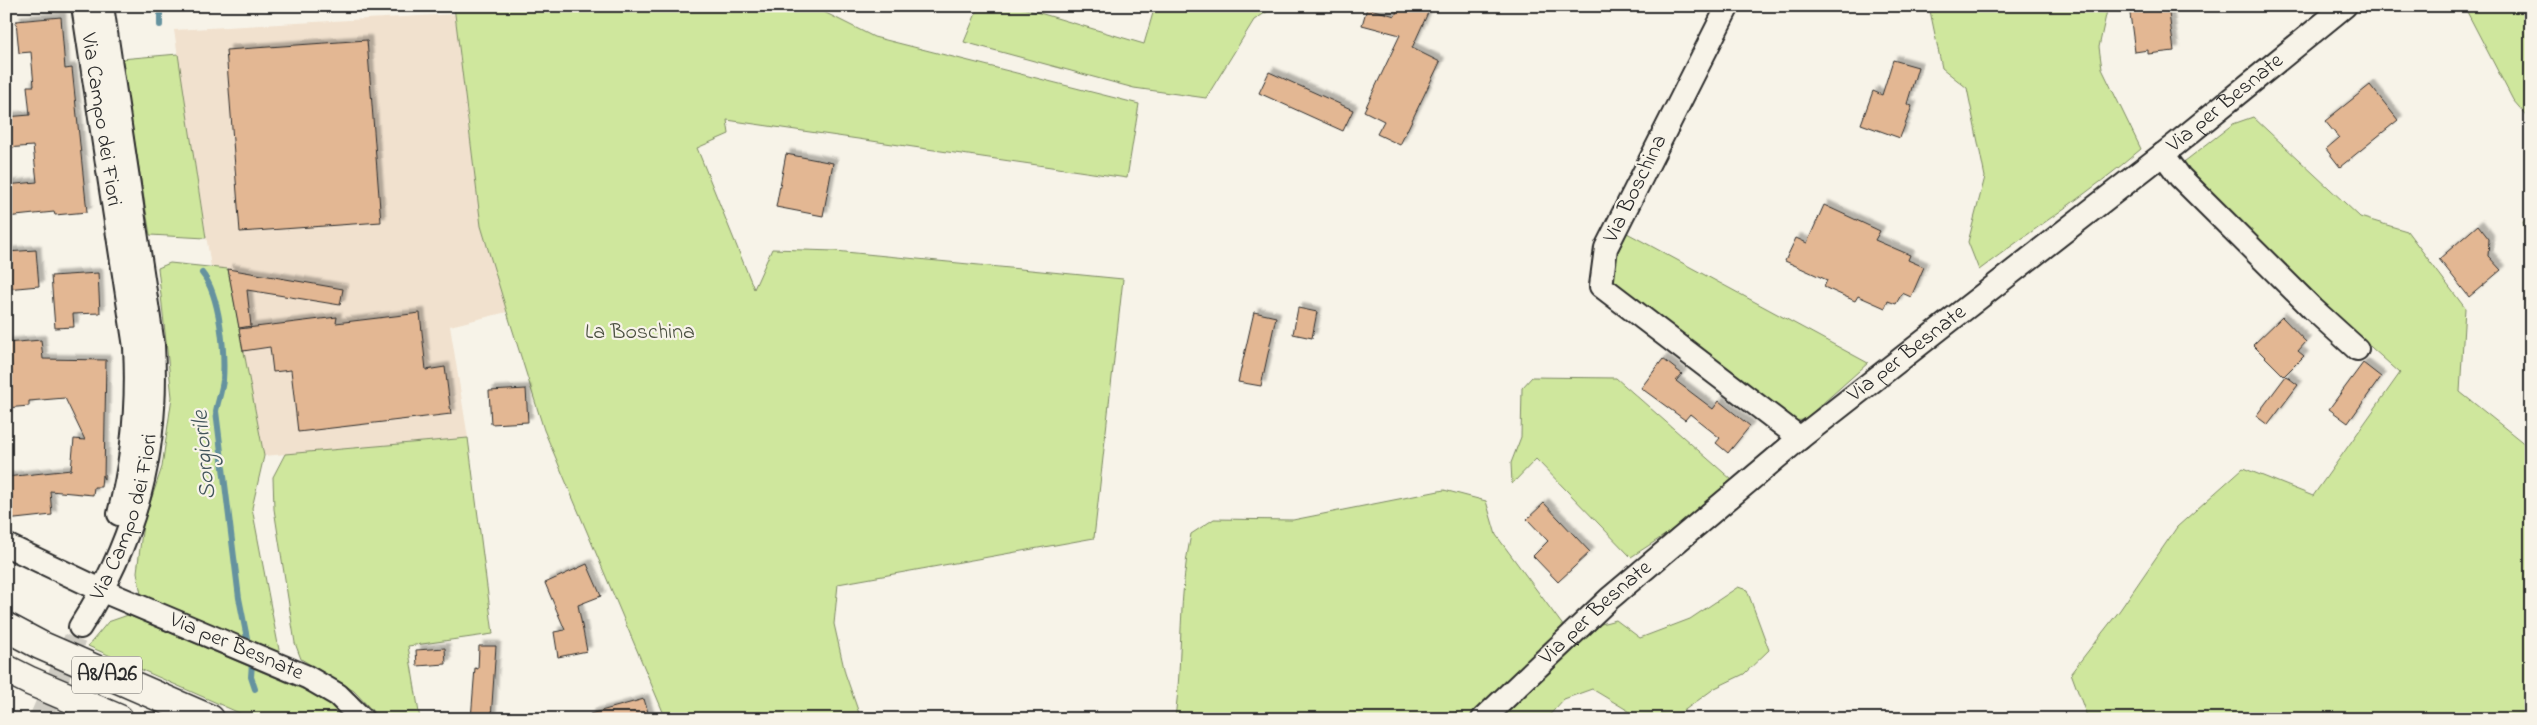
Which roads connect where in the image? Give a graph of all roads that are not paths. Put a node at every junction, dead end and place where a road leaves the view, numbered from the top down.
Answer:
1 (83, 6) edge
2 (102, 6) edge
3 (1728, 6) edge
4 (2345, 6) edge
5 (2163, 154) junction
6 (2357, 349) dead end
7 (1800, 438) junction
8 (6, 545) edge
9 (103, 591) junction
10 (80, 627) tunnel mouth
11 (6, 628) edge
12 (6, 669) edge
13 (119, 719) edge
14 (210, 719) edge
15 (362, 719) edge
16 (1483, 719) edge

1 - 9 street, Via Campo dei Fiori
2 - 9 street, Via Campo dei Fiori
3 - 7 street, Via Boschina
4 - 5 street, Via per Besnate
5 - 6 street
5 - 7 street, Via per Besnate
7 - 16 street, Via per Besnate
8 - 9 street, Via per Besnate
9 - 10 street
9 - 15 street, Via per Besnate
11 - 14 highway, A8/A26
12 - 13 highway, A8/A26

